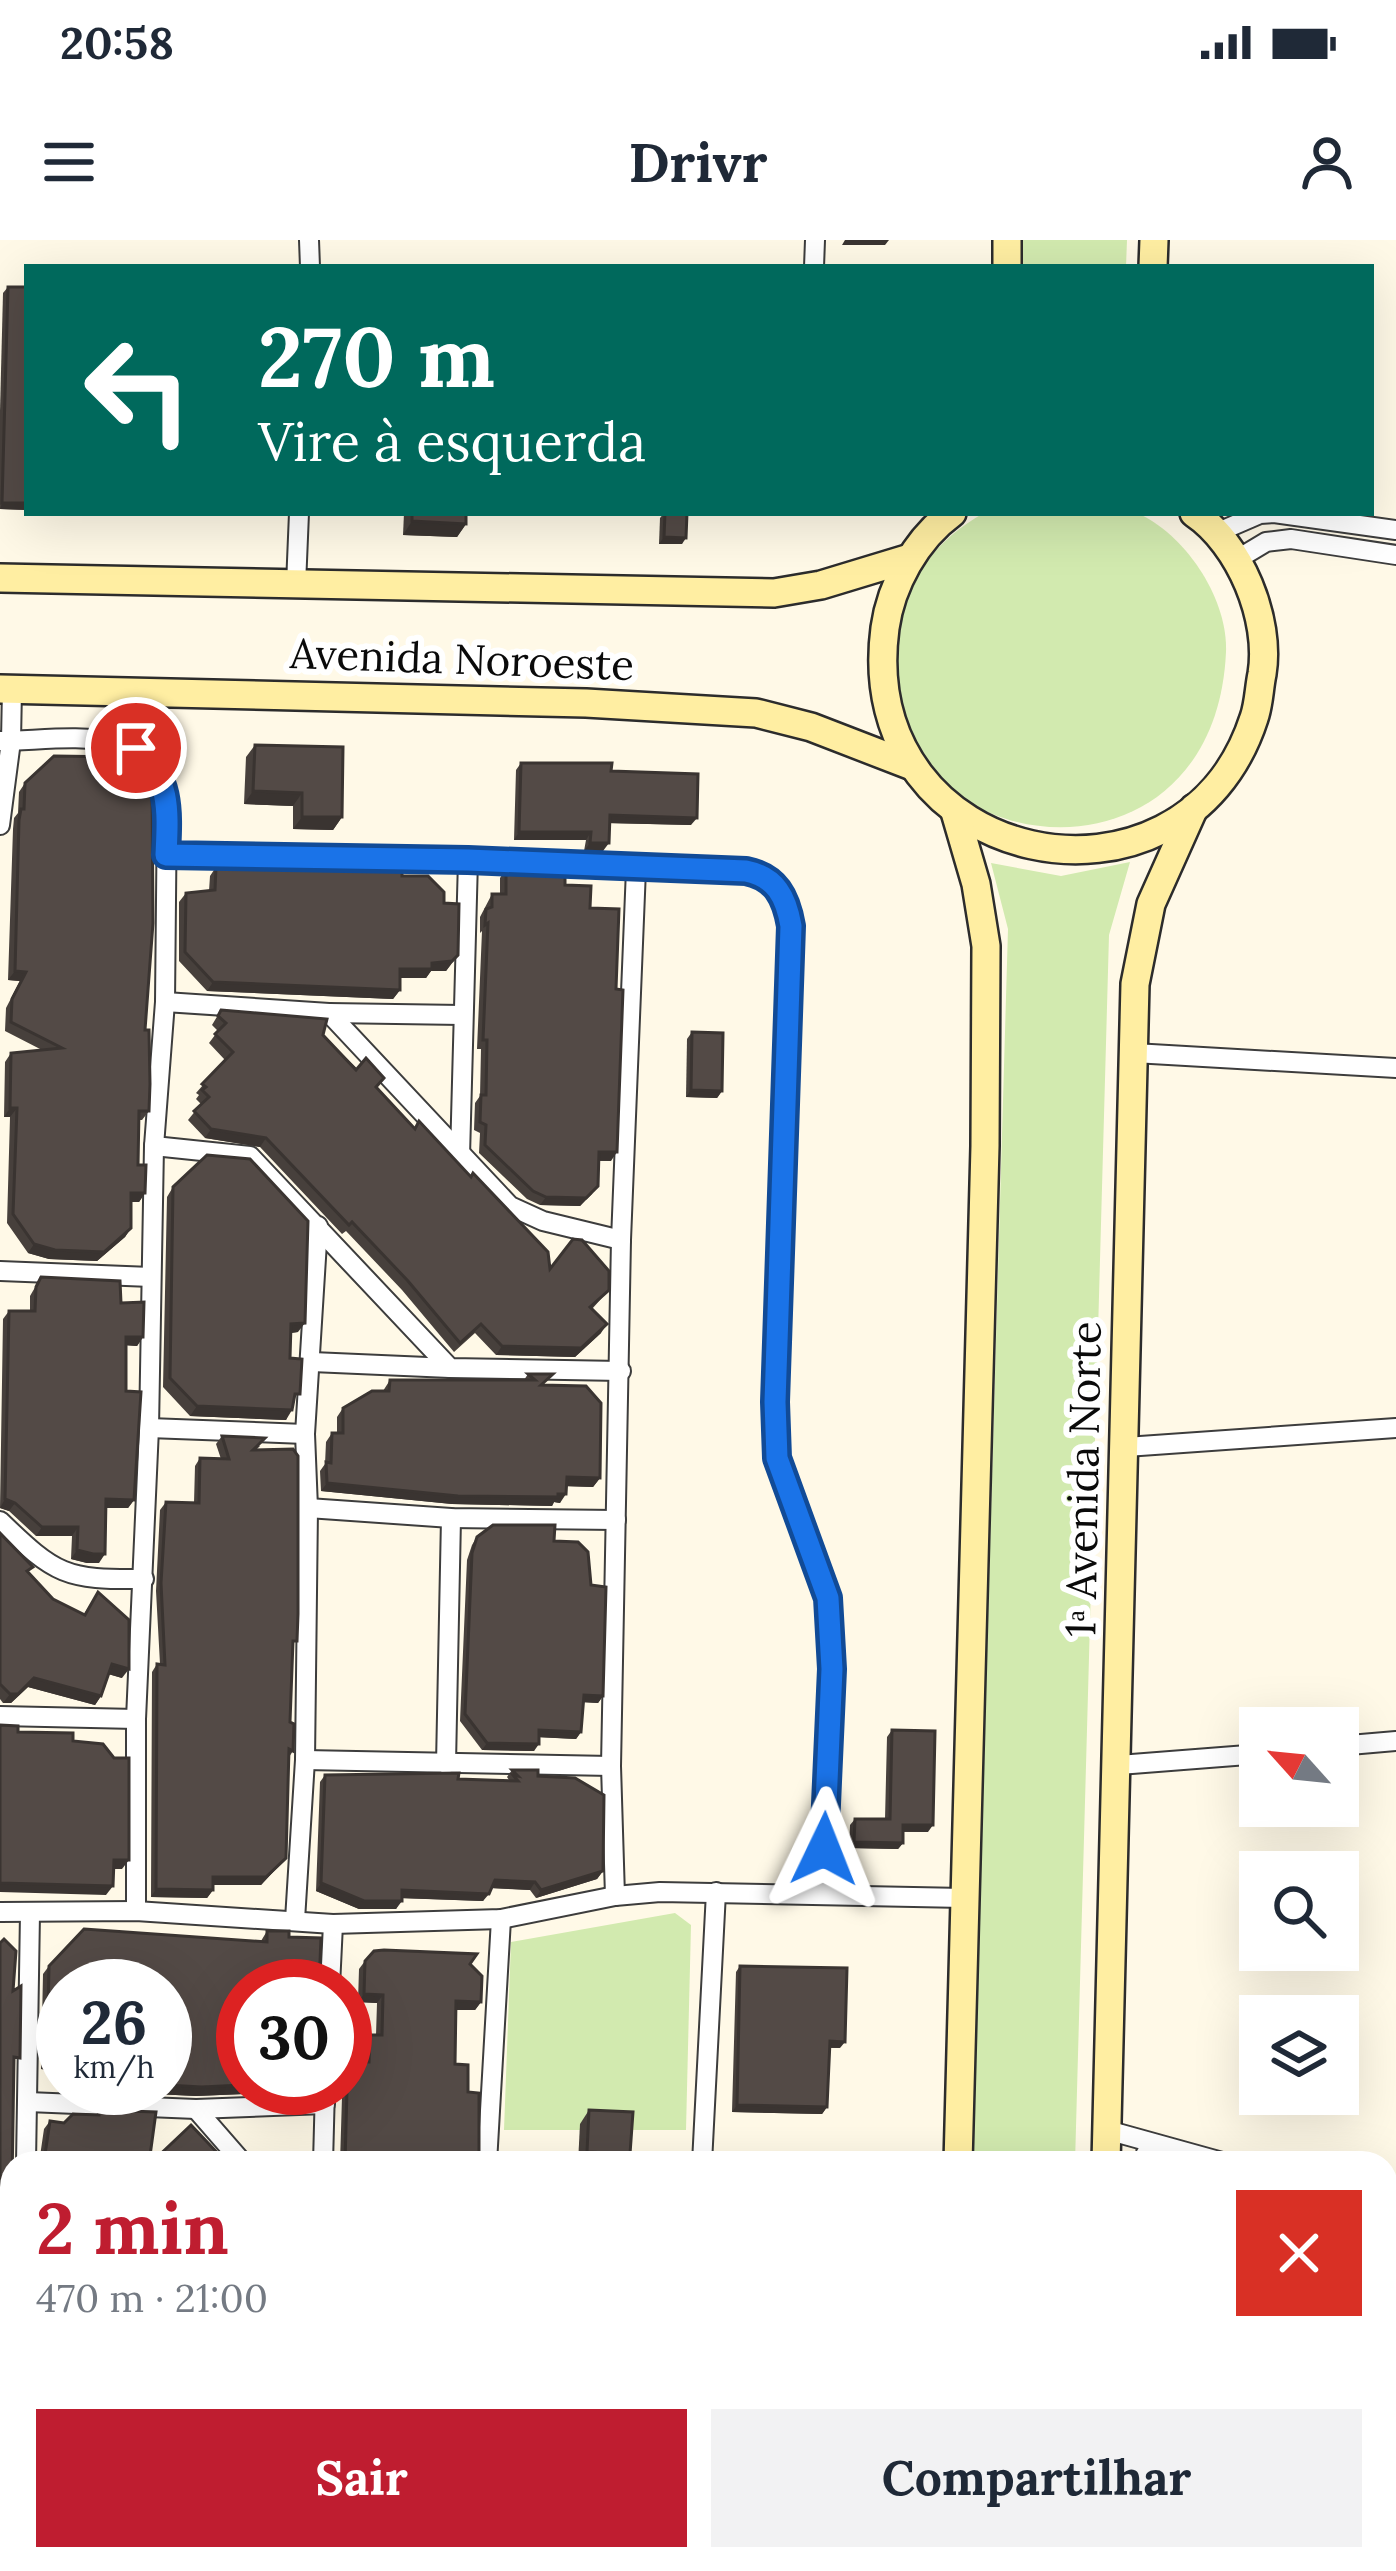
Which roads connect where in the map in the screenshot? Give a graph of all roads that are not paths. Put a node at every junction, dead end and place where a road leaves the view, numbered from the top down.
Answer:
1 (299, 516) edge
2 (946, 516) edge
3 (1237, 516) edge
4 (1296, 516) edge
5 (1202, 519) edge
6 (1396, 530) edge
7 (1396, 555) edge
8 (910, 559) junction
9 (1236, 560) junction
10 (0, 578) edge
11 (296, 585) junction
12 (6, 689) edge
13 (5, 741) edge
14 (912, 766) junction
15 (1194, 808) junction
16 (955, 812) junction
17 (0, 825) edge
18 (166, 855) junction
19 (468, 860) junction
20 (637, 869) junction
21 (165, 1002) junction
22 (329, 1013) junction
23 (463, 1015) junction
24 (1134, 1053) junction
25 (1396, 1068) edge
26 (154, 1146) junction
27 (460, 1156) junction
28 (318, 1226) junction
29 (621, 1240) junction
30 (0, 1270) edge
31 (151, 1277) junction
32 (312, 1362) junction
33 (450, 1368) junction
34 (621, 1371) junction
35 (149, 1429) junction
36 (1396, 1429) edge
37 (305, 1434) junction
38 (1126, 1447) junction
39 (308, 1508) junction
40 (452, 1518) junction
41 (0, 1520) edge
42 (616, 1520) junction
43 (143, 1579) junction
44 (0, 1716) edge
45 (136, 1719) junction
46 (1396, 1741) edge
47 (1359, 1745) edge
48 (1239, 1756) edge
49 (305, 1760) junction
50 (446, 1764) junction
51 (1119, 1765) junction
52 (611, 1766) junction
53 (716, 1892) junction
54 (822, 1893) junction
55 (615, 1896) junction
56 (964, 1898) junction
57 (136, 1911) junction
58 (0, 1912) edge
59 (30, 1913) junction
60 (501, 1919) junction
61 (296, 1920) junction
62 (334, 1924) junction
63 (332, 1959) edge
64 (28, 2102) junction
65 (216, 2107) edge
66 (196, 2109) junction
67 (324, 2115) edge
68 (1107, 2145) edge
69 (26, 2151) edge
70 (233, 2151) edge
71 (323, 2151) edge
72 (488, 2151) edge
73 (703, 2151) edge
74 (958, 2151) edge
75 (1147, 2151) edge

1 - 11 street
2 - 8 main road
3 - 5 street
4 - 6 street
5 - 9 main road
7 - 9 street
8 - 11 main road, Avenida Noroeste
8 - 14 main road
9 - 15 main road
10 - 11 main road, Avenida Noroeste
12 - 13 street
12 - 14 main road, Avenida Noroeste
13 - 17 street
13 - 18 street
14 - 16 main road
15 - 16 main road
15 - 24 main road, 1ᵃ Avenida Norte
16 - 56 main road
18 - 19 street
18 - 21 street
19 - 20 street
19 - 23 street
20 - 29 street
20 - 54 street
21 - 22 street
21 - 26 street
22 - 23 street
22 - 27 street
23 - 27 street
24 - 25 street
24 - 38 main road, 1ᵃ Avenida Norte
26 - 28 street
26 - 31 street
27 - 29 street
28 - 32 street
28 - 33 street
29 - 34 street
30 - 31 street
31 - 35 street
32 - 33 street
32 - 37 street
33 - 34 street
34 - 42 street
35 - 37 street
35 - 43 street
36 - 38 street
37 - 39 street
38 - 51 main road, 1ᵃ Avenida Norte
39 - 40 street
39 - 49 street
40 - 42 street
40 - 50 street
41 - 43 street
42 - 52 street
43 - 45 street
44 - 45 street
45 - 57 street
46 - 47 street
48 - 51 street
49 - 50 street
49 - 61 street
50 - 52 street
51 - 68 main road, 1ᵃ Avenida Norte
52 - 55 street
53 - 54 street
53 - 55 street
53 - 73 street
54 - 56 street
55 - 60 street
56 - 74 main road
57 - 59 street
57 - 61 street
58 - 59 street
59 - 64 street
60 - 62 street
60 - 72 street
61 - 62 street
62 - 63 street
64 - 66 street
64 - 69 street
65 - 66 street
66 - 70 street
67 - 71 street
68 - 75 street

